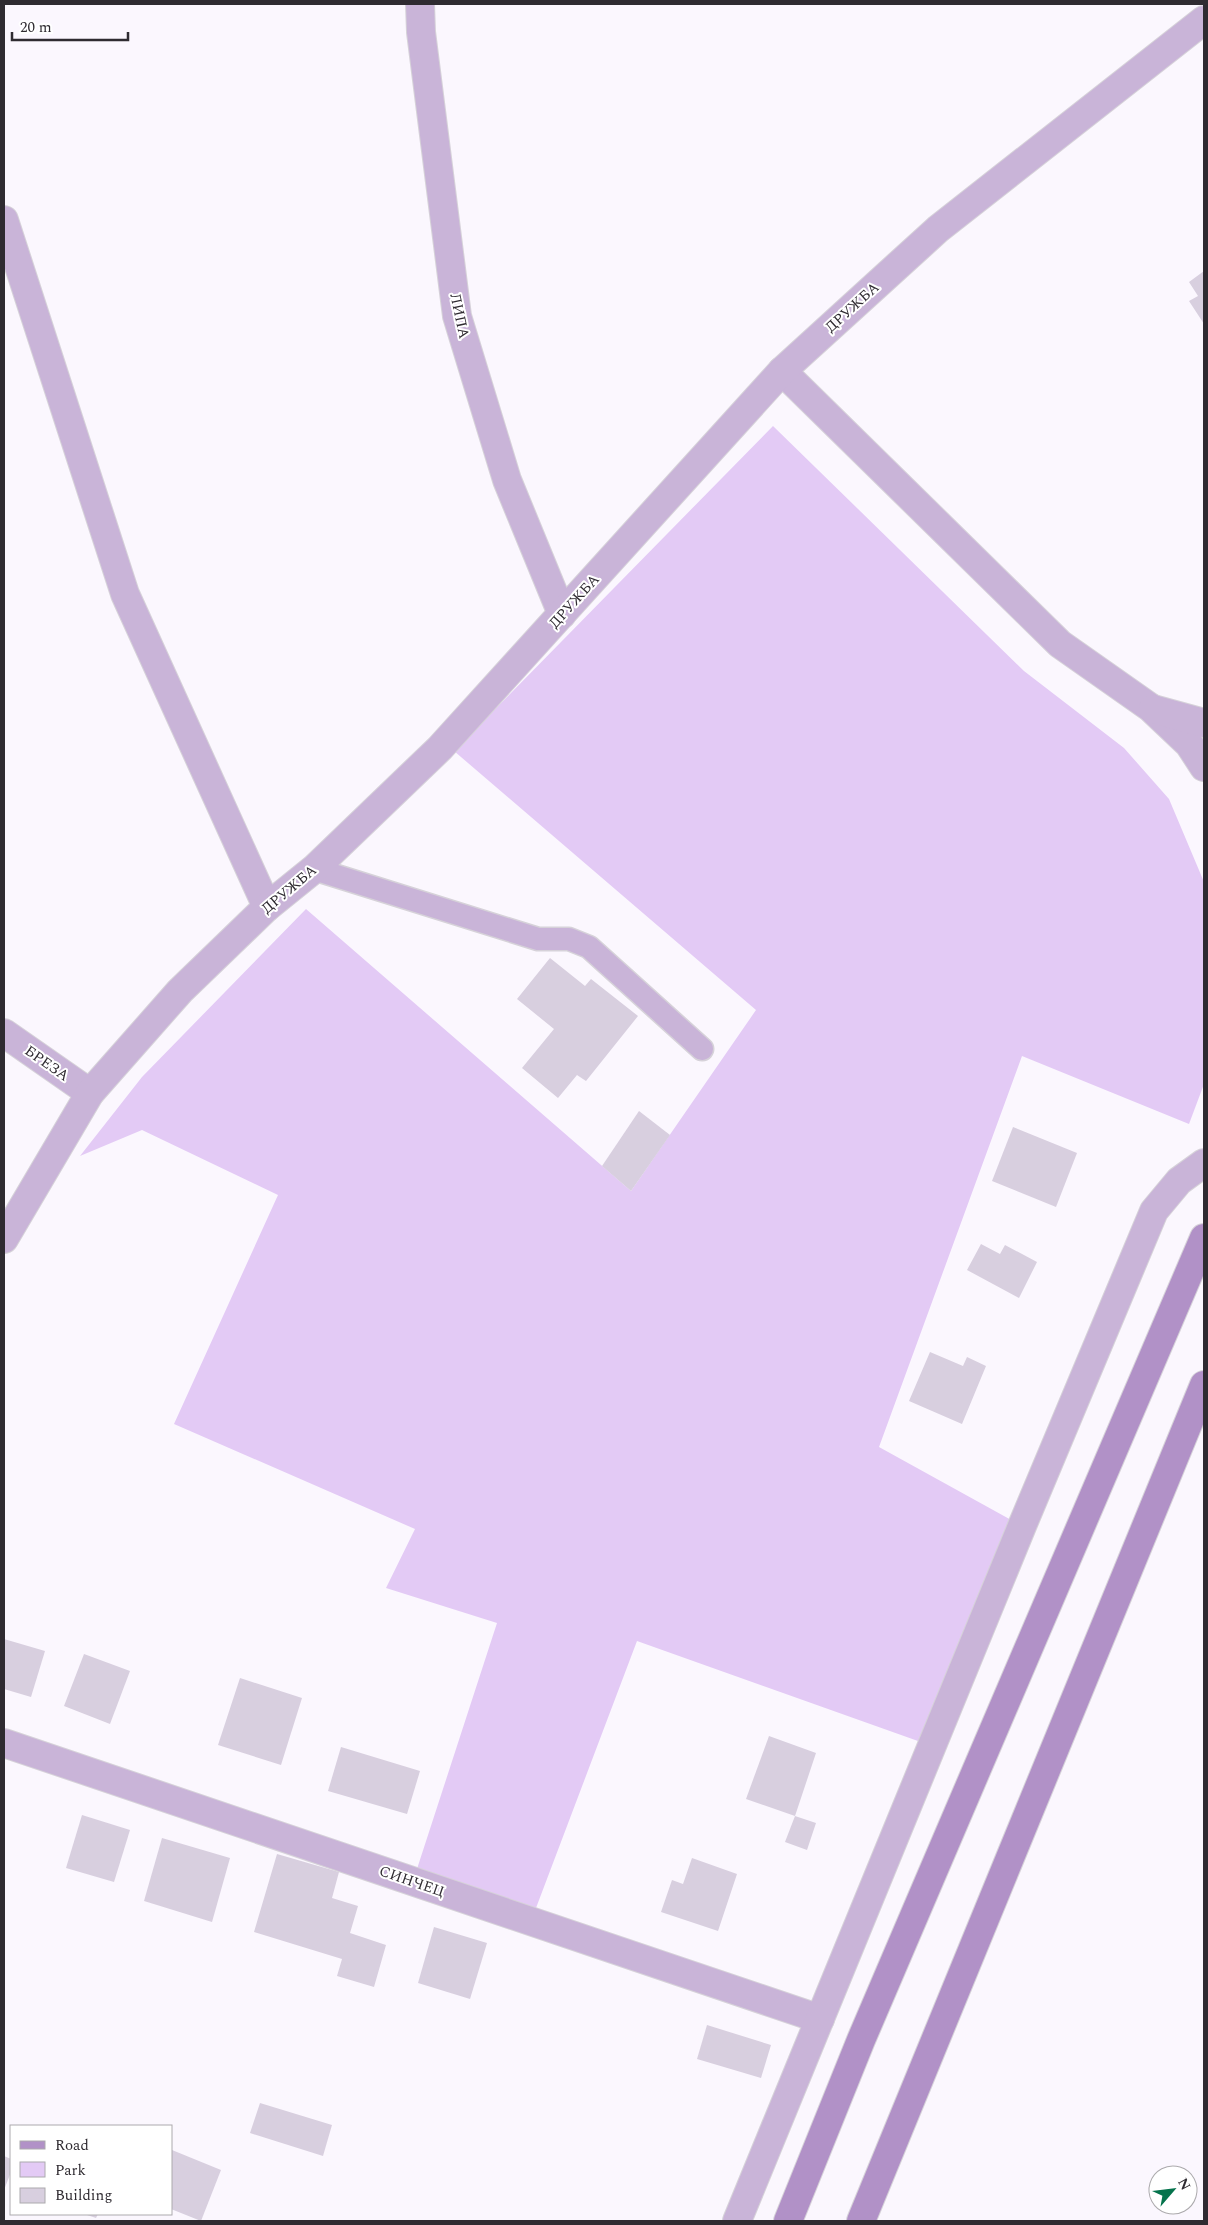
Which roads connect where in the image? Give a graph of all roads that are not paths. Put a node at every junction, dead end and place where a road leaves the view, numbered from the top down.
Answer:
1 (420, 4) edge
2 (1204, 20) edge
3 (4, 220) edge
4 (782, 371) junction
5 (562, 614) junction
6 (1151, 708) junction
7 (1204, 723) edge
8 (1204, 767) edge
9 (314, 869) junction
10 (267, 907) junction
11 (4, 1033) edge
12 (702, 1049) dead end
13 (90, 1093) junction
14 (1204, 1163) edge
15 (1204, 1238) edge
16 (4, 1239) edge
17 (1204, 1385) edge
18 (4, 1743) edge
19 (820, 2018) junction
20 (737, 2221) edge
21 (788, 2221) edge
22 (861, 2221) edge

1 - 5 street, ЛИПА
2 - 4 street, ДРУЖБА
3 - 10 street
4 - 5 street, ДРУЖБА
4 - 6 street
5 - 9 street, ДРУЖБА
6 - 7 street
6 - 8 street
9 - 10 street, ДРУЖБА
9 - 12 lane
10 - 13 street, ДРУЖБА
11 - 13 street, БРЕЗА
13 - 16 street, ДРУЖБА
14 - 19 street
15 - 21 main road
17 - 22 main road
18 - 19 street, СИНЧЕЦ
19 - 20 street

